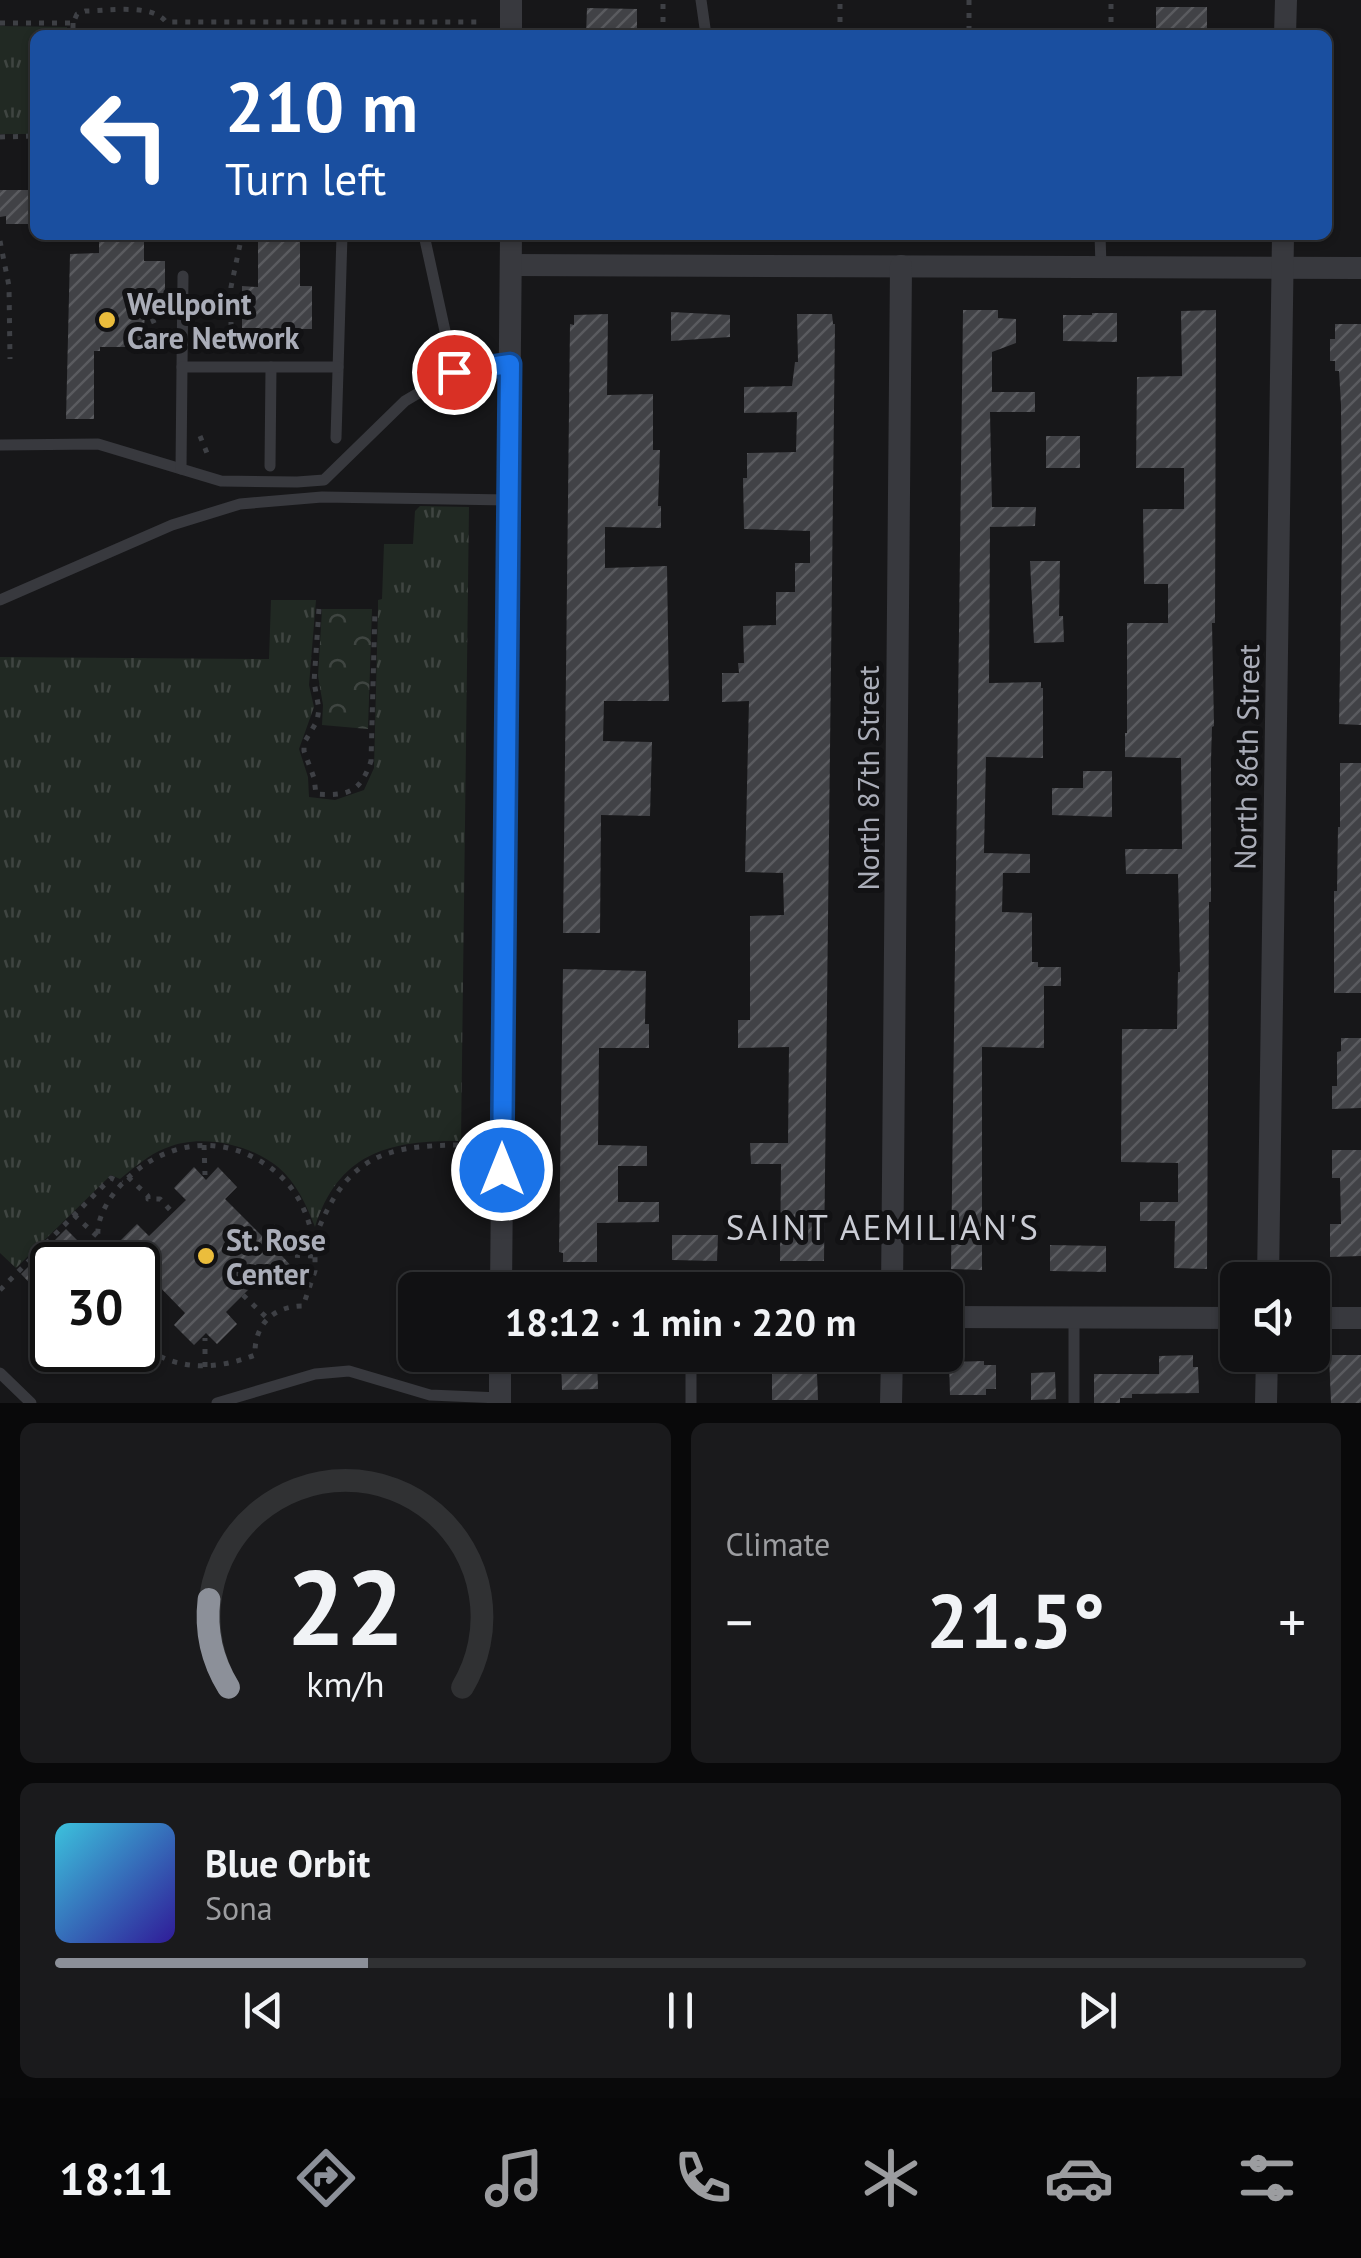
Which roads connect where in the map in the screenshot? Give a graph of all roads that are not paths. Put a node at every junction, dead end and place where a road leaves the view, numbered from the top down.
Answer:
1 (511, 0) edge
2 (701, 0) edge
3 (1286, 0) edge
4 (511, 30) edge
5 (705, 30) edge
6 (1286, 30) edge
7 (342, 240) edge
8 (425, 240) edge
9 (511, 240) edge
10 (1100, 240) edge
11 (1284, 240) edge
12 (511, 265) junction
13 (901, 266) junction
14 (1100, 266) junction
15 (1283, 268) junction
16 (1361, 268) edge
17 (183, 276) dead end
18 (510, 364) junction
19 (271, 367) junction
20 (338, 367) junction
21 (182, 368) junction
22 (454, 372) junction
23 (336, 438) dead end
24 (0, 445) edge
25 (270, 466) dead end
26 (181, 469) junction
27 (509, 500) junction
28 (0, 600) edge
29 (1268, 1262) edge
30 (501, 1272) edge
31 (892, 1272) edge
32 (963, 1316) edge
33 (1074, 1317) junction
34 (1220, 1318) edge
35 (1330, 1318) edge
36 (1361, 1318) edge
37 (500, 1372) edge
38 (690, 1372) edge
39 (892, 1372) edge
40 (1267, 1372) edge
41 (0, 1373) edge
42 (500, 1400) edge
43 (31, 1403) edge
44 (217, 1403) edge
45 (690, 1403) edge
46 (892, 1403) edge
47 (1074, 1403) edge
48 (1266, 1403) edge

1 - 4 street
2 - 5 lane
3 - 6 street
7 - 20 lane
8 - 22 lane
9 - 12 street
10 - 14 lane
11 - 15 street, North 86th Street
12 - 13 street
12 - 18 street
13 - 14 street
13 - 31 street, North 87th Street
14 - 15 street
15 - 16 street
15 - 29 street, North 86th Street
17 - 21 lane
18 - 22 lane
18 - 27 street
19 - 20 lane
19 - 21 lane
19 - 25 lane
20 - 23 lane
21 - 26 lane
22 - 26 lane
24 - 26 lane
27 - 28 lane
27 - 30 street
32 - 33 street
33 - 34 street
33 - 47 lane
35 - 36 street
37 - 42 street
38 - 45 lane
39 - 46 street
40 - 48 street
41 - 43 lane
42 - 44 lane

